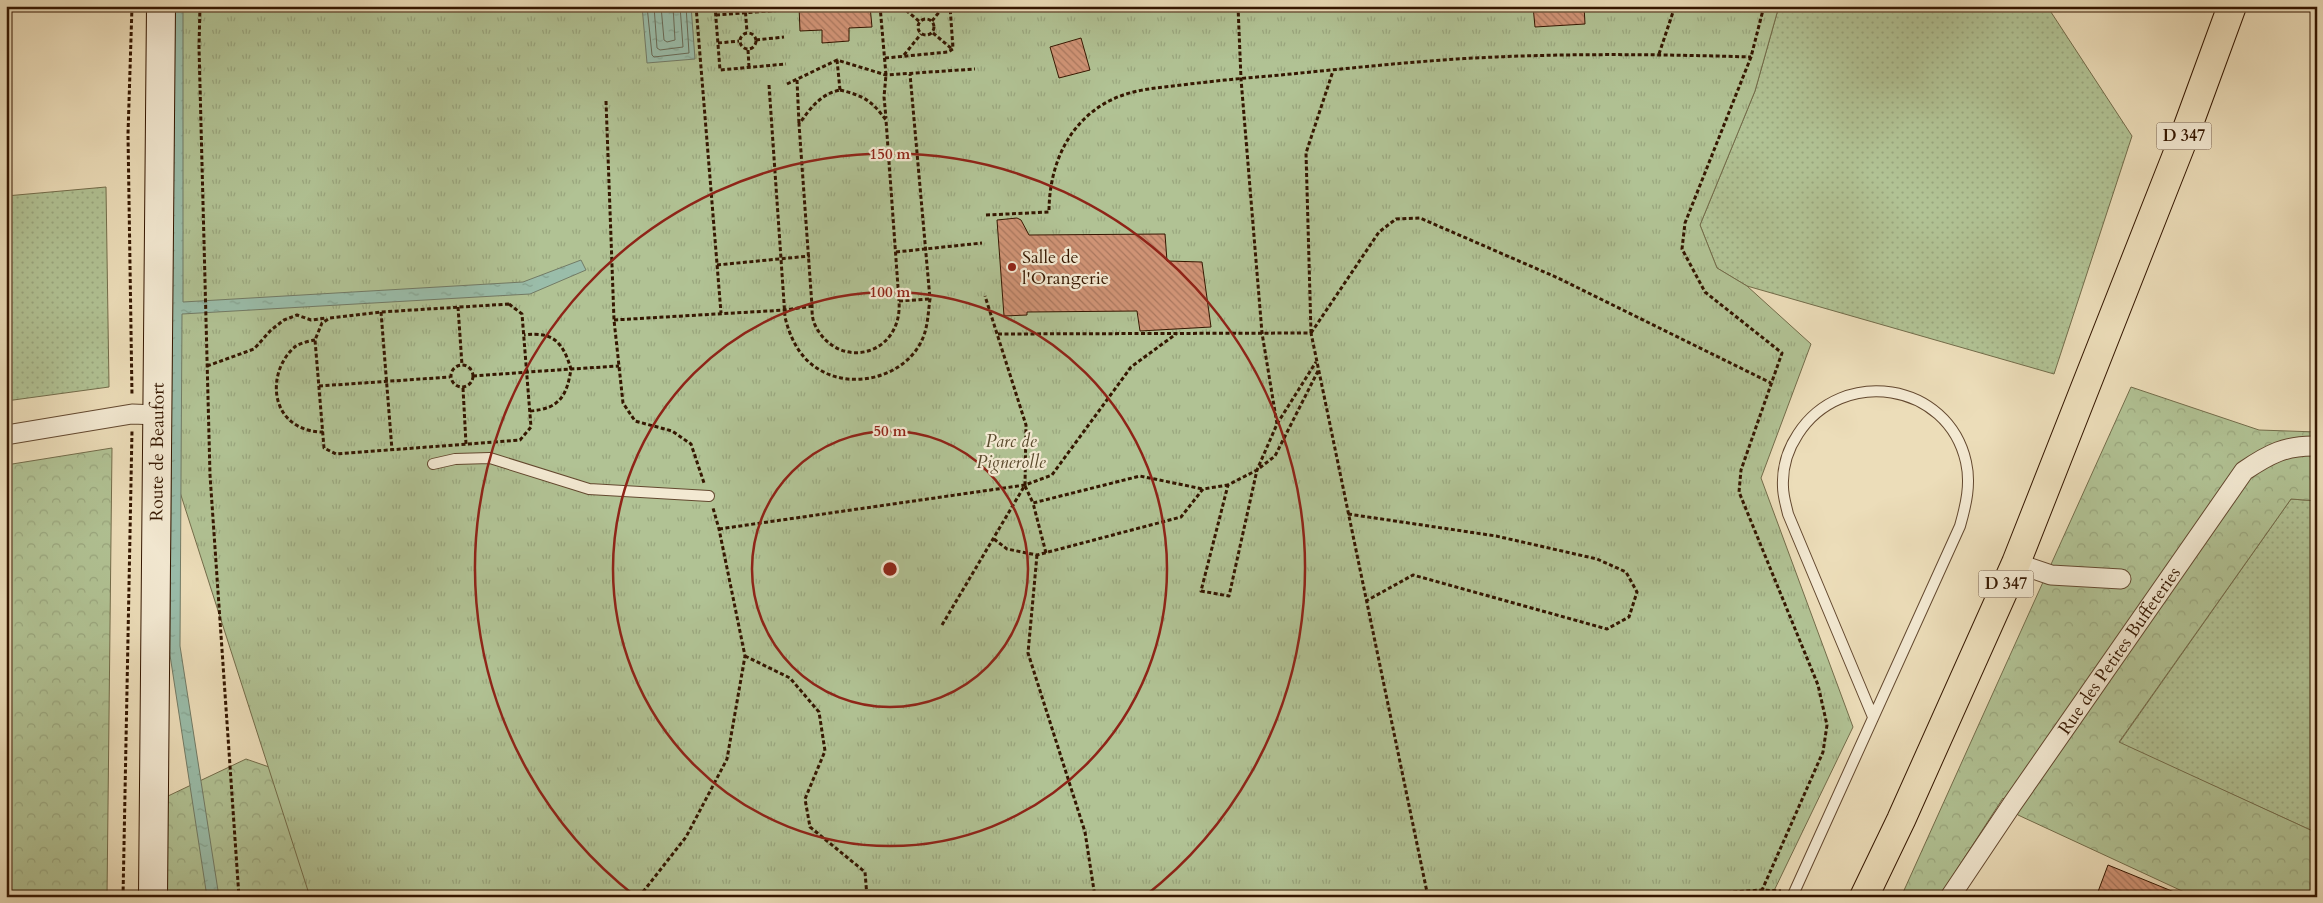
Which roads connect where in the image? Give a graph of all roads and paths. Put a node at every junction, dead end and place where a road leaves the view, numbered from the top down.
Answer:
1 (132, 6) edge
2 (161, 6) edge
3 (200, 6) edge
4 (696, 6) edge
5 (715, 6) edge
6 (745, 6) edge
7 (880, 6) edge
8 (901, 6) edge
9 (944, 6) edge
10 (950, 6) edge
11 (1238, 6) edge
12 (1675, 6) edge
13 (1764, 6) edge
14 (2232, 6) edge
15 (783, 10) dead end
16 (745, 12) junction
17 (716, 16) junction
18 (932, 21) junction
19 (920, 22) junction
20 (747, 32) junction
21 (932, 33) junction
22 (921, 34) junction
23 (784, 37) dead end
24 (756, 40) junction
25 (739, 42) junction
26 (718, 43) junction
27 (953, 49) junction
28 (748, 50) junction
29 (1659, 54) junction
30 (904, 55) junction
31 (1751, 57) junction
32 (885, 58) junction
33 (837, 60) junction
34 (786, 64) dead end
35 (749, 67) junction
36 (975, 69) dead end
37 (1333, 70) junction
38 (910, 74) junction
39 (886, 75) junction
40 (1241, 78) junction
41 (797, 80) junction
42 (787, 84) dead end
43 (769, 85) dead end
44 (840, 90) junction
45 (886, 120) junction
46 (799, 124) junction
47 (986, 215) dead end
48 (982, 243) dead end
49 (926, 248) junction
50 (896, 252) junction
51 (810, 256) junction
52 (781, 260) junction
53 (717, 265) junction
54 (985, 296) dead end
55 (930, 299) junction
56 (899, 301) junction
57 (812, 306) junction
58 (458, 307) junction
59 (785, 310) junction
60 (382, 312) junction
61 (721, 313) junction
62 (330, 318) junction
63 (614, 320) dead end
64 (1262, 333) junction
65 (1311, 333) junction
66 (998, 334) junction
67 (1177, 334) junction
68 (524, 335) junction
69 (315, 340) junction
70 (1316, 361) junction
71 (462, 365) junction
72 (207, 366) junction
73 (619, 366) dead end
74 (572, 369) junction
75 (1318, 371) junction
76 (528, 372) junction
77 (473, 376) junction
78 (450, 377) junction
79 (387, 382) junction
80 (1771, 383) junction
81 (319, 386) junction
82 (463, 388) junction
83 (133, 402) dead end
84 (530, 411) junction
85 (158, 415) junction
86 (132, 423) dead end
87 (1277, 424) junction
88 (323, 432) junction
89 (6, 435) edge
90 (466, 444) junction
91 (2317, 446) edge
92 (392, 450) junction
93 (433, 464) dead end
94 (1257, 470) junction
95 (1025, 485) junction
96 (1228, 485) junction
97 (1203, 489) junction
98 (708, 496) dead end
99 (1033, 504) junction
100 (1348, 514) junction
101 (719, 528) dead end
102 (994, 539) junction
103 (1046, 553) junction
104 (1036, 555) junction
105 (2016, 563) junction
106 (2121, 579) dead end
107 (1366, 601) junction
108 (942, 625) dead end
109 (745, 656) dead end
110 (1873, 717) junction
111 (1762, 890) junction
112 (1793, 894) edge
113 (123, 897) edge
114 (153, 897) edge
115 (240, 897) edge
116 (867, 897) edge
117 (1095, 897) edge
118 (1428, 897) edge
119 (1662, 897) edge
120 (1759, 897) edge
121 (1864, 897) edge
122 (1950, 897) edge

1 - 83 path
2 - 85 street, Route de Beaufort
3 - 72 path
4 - 53 path
5 - 17 path
6 - 16 path
7 - 32 path
8 - 19 path
9 - 18 path
10 - 27 path
11 - 40 path
12 - 29 path
13 - 31 path
14 - 105 main road, D 347
15 - 16 path
16 - 17 path
16 - 20 path
17 - 26 path
18 - 19 path
18 - 21 path
19 - 22 path
20 - 24 path
20 - 25 path
21 - 22 path
21 - 27 path
22 - 30 path
23 - 24 path
24 - 28 path
25 - 26 path
25 - 28 path
26 - 35 path
27 - 30 path
28 - 35 path
29 - 31 path
29 - 37 path
30 - 32 path
31 - 80 path
32 - 39 path
33 - 39 path
33 - 41 path
33 - 44 path
34 - 35 path
36 - 38 path
37 - 40 path
37 - 65 path
38 - 39 path
38 - 49 path
39 - 45 path
40 - 47 path
40 - 64 path
41 - 42 path
41 - 46 path
43 - 52 path
44 - 45 path
44 - 46 path
45 - 50 path
46 - 51 path
48 - 49 path
49 - 50 path
49 - 55 path
50 - 56 path
51 - 52 path
51 - 57 path
52 - 53 path
52 - 59 path
53 - 61 path
54 - 66 path
55 - 56 path
55 - 59 path
56 - 57 path
57 - 59 path
58 - 60 path
58 - 68 path
58 - 71 path
59 - 61 path
60 - 62 path
60 - 79 path
61 - 63 path
62 - 69 path
62 - 72 path
64 - 65 path
64 - 67 path
64 - 87 path
65 - 70 path
65 - 80 path
66 - 67 path
66 - 95 path
67 - 95 path
68 - 74 path
68 - 76 path
69 - 81 path
69 - 88 path
70 - 75 path
70 - 87 path
71 - 77 path
71 - 78 path
72 - 115 path
73 - 74 path
74 - 76 path
74 - 84 path
75 - 94 path
75 - 100 path
76 - 77 path
76 - 84 path
77 - 82 path
78 - 79 path
78 - 82 path
79 - 81 path
79 - 92 path
80 - 111 path
81 - 88 path
82 - 90 path
84 - 90 path
85 - 89 street
85 - 114 street, Route de Beaufort
86 - 113 path
87 - 94 path
88 - 92 path
90 - 92 path
91 - 122 street, Rue des Petites Buffeteries
93 - 98 lane
94 - 96 path
94 - 96 path
95 - 99 path
95 - 101 path
95 - 102 path
96 - 97 path
97 - 99 path
97 - 103 path
99 - 103 path
100 - 107 path
100 - 107 path
102 - 104 path
102 - 108 path
103 - 104 path
104 - 117 path
105 - 106 street
105 - 121 main road, D 347
107 - 118 path
109 - 116 path
110 - 110 lane
110 - 112 lane
111 - 112 path
111 - 119 path
111 - 120 path

